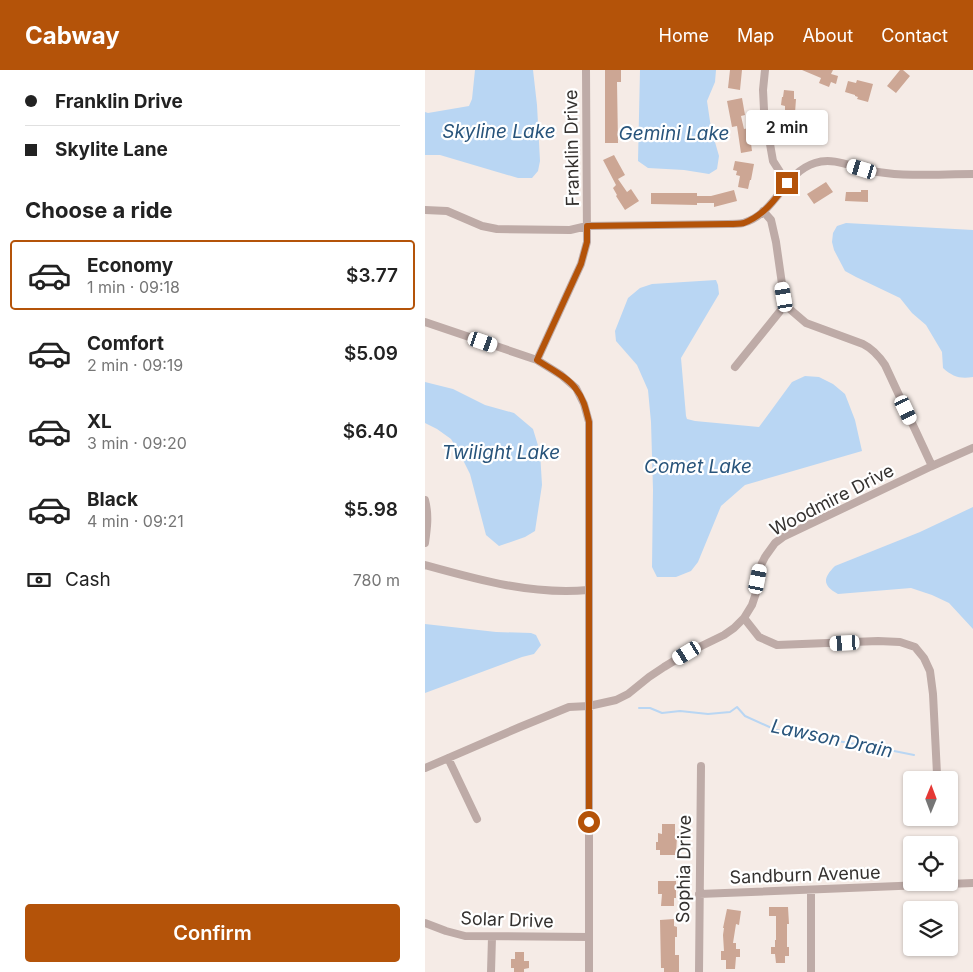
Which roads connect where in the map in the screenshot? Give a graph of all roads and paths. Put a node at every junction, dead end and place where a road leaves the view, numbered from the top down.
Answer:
1 (586, 70) edge
2 (765, 70) edge
3 (973, 174) edge
4 (787, 183) junction
5 (425, 210) edge
6 (763, 211) junction
7 (587, 226) junction
8 (785, 305) junction
9 (425, 322) edge
10 (537, 360) junction
11 (735, 367) dead end
12 (973, 448) edge
13 (932, 466) junction
14 (425, 500) edge
15 (425, 544) edge
16 (425, 565) edge
17 (588, 590) junction
18 (744, 618) junction
19 (589, 706) junction
20 (448, 758) junction
21 (701, 766) dead end
22 (425, 768) edge
23 (937, 771) edge
24 (477, 819) dead end
25 (973, 883) edge
26 (811, 890) junction
27 (699, 894) junction
28 (425, 923) edge
29 (589, 937) junction
30 (492, 938) junction
31 (491, 972) edge
32 (589, 972) edge
33 (699, 972) edge
34 (811, 972) edge

1 - 7 street, Franklin Drive
2 - 4 street
3 - 4 street
4 - 6 street
5 - 7 street
6 - 7 street
6 - 8 street
7 - 10 street, Franklin Drive
8 - 11 street
8 - 13 street
9 - 10 street
10 - 17 street
12 - 13 street, Woodmire Drive
13 - 18 street, Woodmire Drive
14 - 15 street
16 - 17 street
17 - 19 street
18 - 19 street, Woodmire Drive
18 - 23 street
19 - 20 street, Woodmire Drive
19 - 29 street
20 - 22 street, Woodmire Drive
20 - 24 street
21 - 27 street, Sophia Drive
25 - 26 street, Sandburn Avenue
26 - 27 street, Sandburn Avenue
26 - 34 street
27 - 33 street, Sophia Drive
28 - 30 street, Solar Drive
29 - 30 street, Solar Drive
29 - 32 street
30 - 31 street

